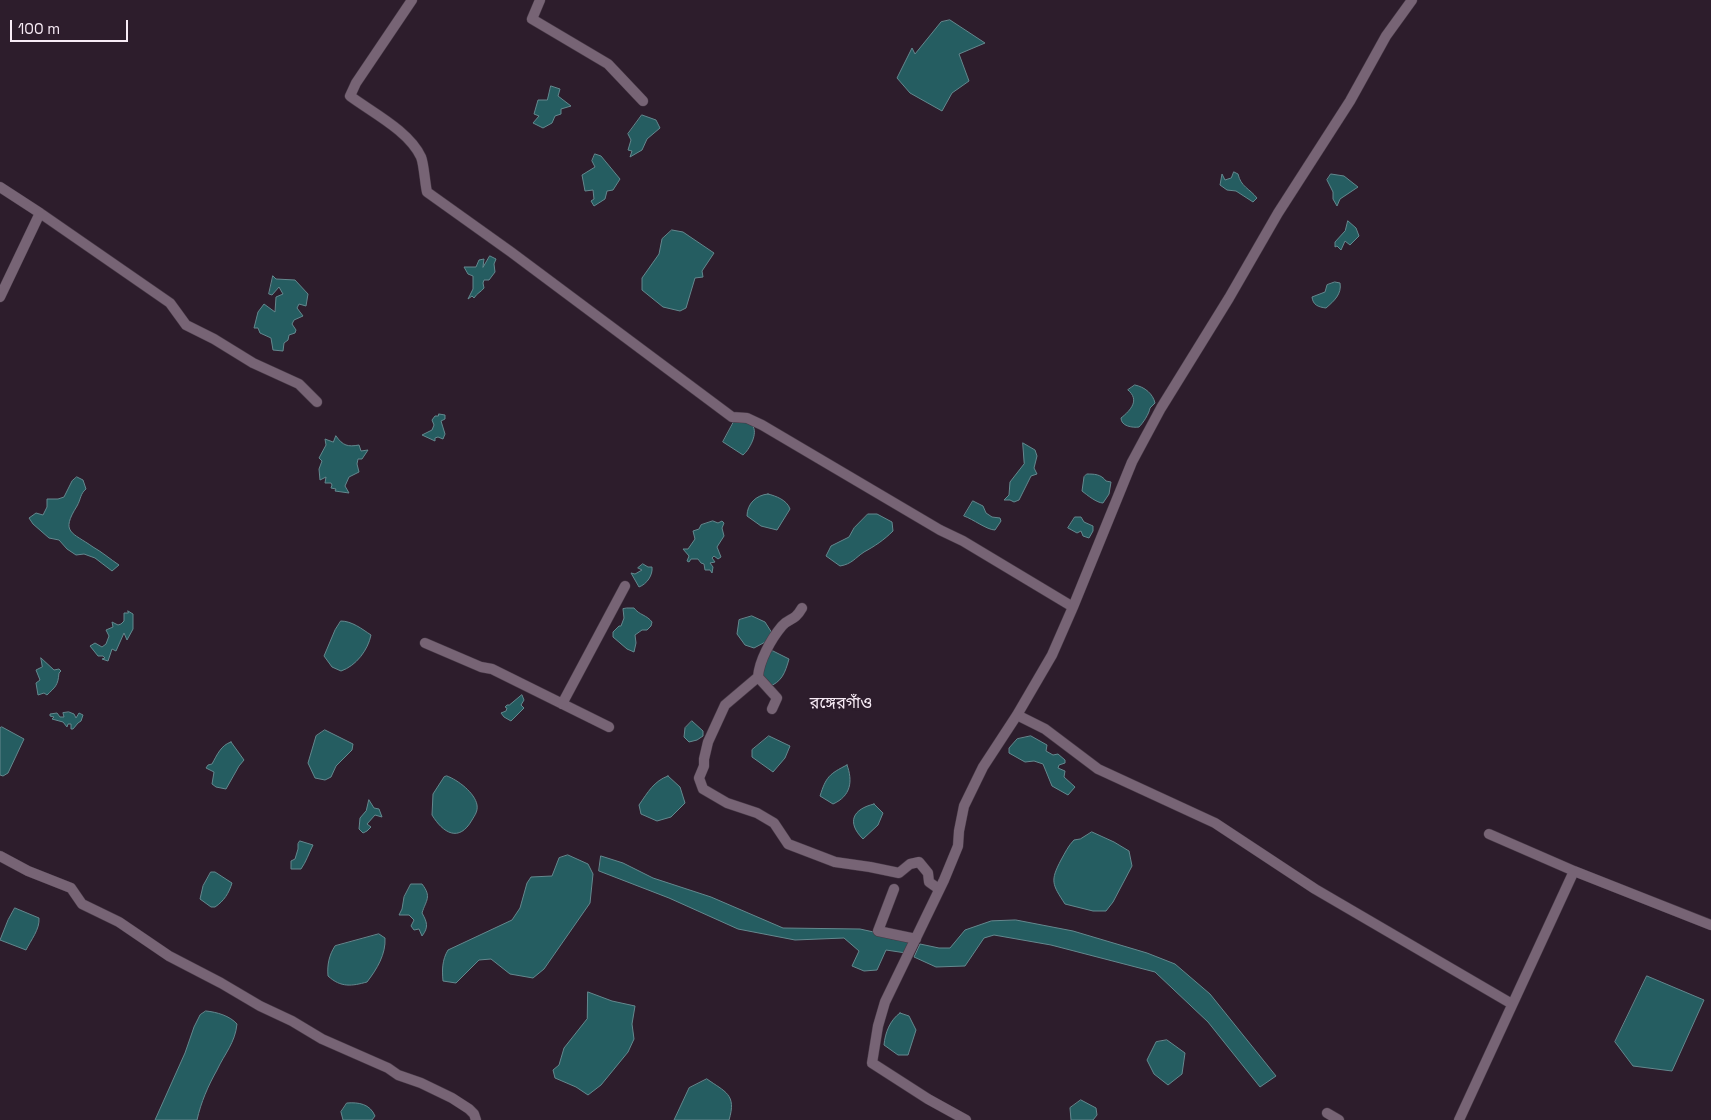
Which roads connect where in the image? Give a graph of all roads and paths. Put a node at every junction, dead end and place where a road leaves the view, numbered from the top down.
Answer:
1 (412, 0) edge
2 (540, 0) edge
3 (1412, 0) edge
4 (644, 101) dead end
5 (0, 187) edge
6 (40, 213) junction
7 (0, 298) edge
8 (317, 402) dead end
9 (625, 586) dead end
10 (1073, 607) junction
11 (802, 608) dead end
12 (425, 643) dead end
13 (758, 677) junction
14 (562, 704) junction
15 (772, 709) dead end
16 (1017, 715) junction
17 (608, 727) dead end
18 (1489, 834) dead end
19 (0, 856) edge
20 (1574, 871) junction
21 (940, 887) junction
22 (894, 890) dead end
23 (1711, 925) edge
24 (916, 939) junction
25 (1512, 1004) junction
26 (1327, 1113) dead end
27 (476, 1120) edge
28 (966, 1120) edge
29 (1339, 1120) edge
30 (1459, 1120) edge

1 - 10 street
2 - 4 street
3 - 10 street
5 - 6 street
6 - 7 street
6 - 8 street
9 - 14 street
10 - 16 street
11 - 13 street
12 - 14 street
13 - 15 street
13 - 21 street
14 - 17 street
16 - 21 street
16 - 25 street
18 - 20 street
19 - 27 street
20 - 23 street
20 - 25 street
21 - 24 street
22 - 24 street
24 - 28 street
25 - 30 street
26 - 29 street

